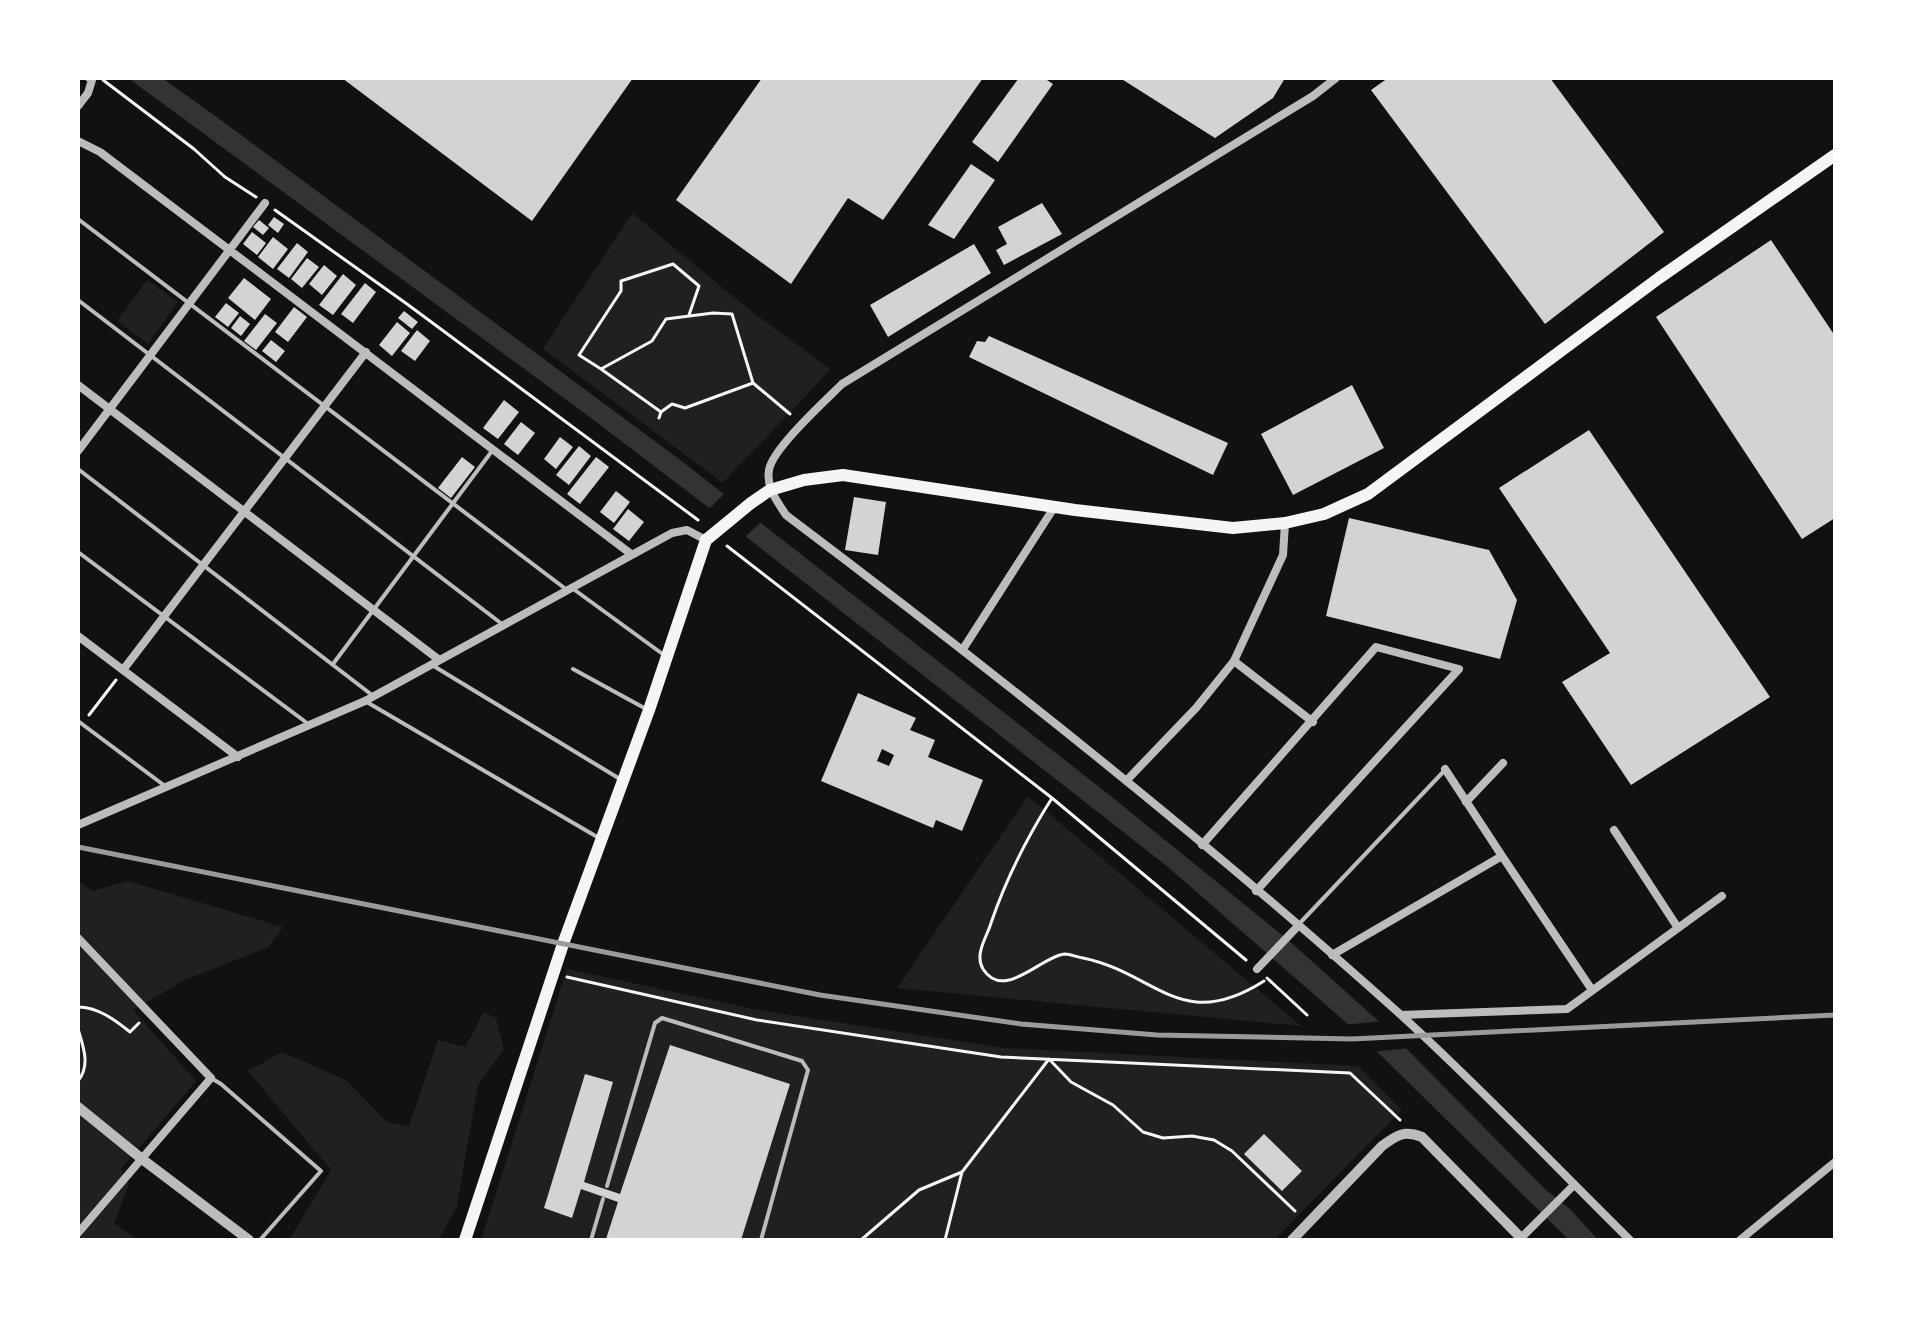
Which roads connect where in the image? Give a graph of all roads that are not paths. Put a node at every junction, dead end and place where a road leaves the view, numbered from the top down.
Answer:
1 (89, 78) edge
2 (1336, 78) edge
3 (78, 106) edge
4 (78, 141) edge
5 (1835, 155) edge
6 (265, 203) road end
7 (78, 219) edge
8 (230, 250) junction
9 (78, 300) edge
10 (189, 304) junction
11 (366, 352) junction
12 (150, 355) junction
13 (78, 385) edge
14 (325, 406) junction
15 (110, 409) junction
16 (494, 449) junction
17 (78, 451) edge
18 (285, 458) junction
19 (78, 469) edge
20 (770, 490) junction
21 (454, 504) junction
22 (1055, 505) junction
23 (244, 511) junction
24 (1285, 523) junction
25 (706, 540) junction
26 (78, 552) edge
27 (631, 554) junction
28 (414, 557) junction
29 (204, 565) junction
30 (570, 589) junction
31 (374, 610) junction
32 (164, 617) junction
33 (502, 624) junction
34 (78, 636) edge
35 (963, 649) junction
36 (666, 656) junction
37 (434, 661) junction
38 (1234, 661) junction
39 (333, 664) junction
40 (573, 669) dead end
41 (123, 670) junction
42 (374, 696) junction
43 (365, 701) junction
44 (649, 710) junction
45 (80, 722) edge
46 (1313, 722) junction
47 (309, 725) junction
48 (238, 757) junction
49 (1503, 763) dead end
50 (1445, 769) joint
51 (622, 780) junction
52 (1127, 780) junction
53 (167, 787) junction
54 (1466, 802) junction
55 (78, 825) edge
56 (1614, 830) dead end
57 (601, 839) junction
58 (1202, 845) junction
59 (1502, 856) junction
60 (1256, 891) junction
61 (1722, 896) dead end
62 (1298, 926) junction
63 (1678, 928) junction
64 (78, 938) edge
65 (1332, 955) junction
66 (1257, 969) road end
67 (1592, 990) junction
68 (1401, 1015) junction
69 (211, 1078) junction
70 (78, 1107) edge
71 (142, 1159) junction
72 (1835, 1162) edge
73 (1574, 1185) junction
74 (607, 1186) dead end
75 (603, 1199) dead end
76 (78, 1233) edge
77 (1522, 1239) edge
78 (249, 1240) edge
79 (260, 1240) edge
80 (465, 1240) edge
81 (591, 1240) edge
82 (761, 1240) edge
83 (1292, 1240) edge
84 (1630, 1240) edge
85 (1740, 1240) edge

1 - 3 street
2 - 20 street
4 - 8 street
5 - 24 main road
6 - 8 street
7 - 10 lane
8 - 10 street
8 - 11 street
9 - 12 lane
10 - 12 street
10 - 14 lane
11 - 14 street
11 - 16 street
12 - 15 street
12 - 18 lane
13 - 15 street
14 - 18 street
14 - 21 lane
15 - 17 street
15 - 23 street
16 - 21 lane
16 - 27 street
18 - 23 street
18 - 28 lane
19 - 29 lane
20 - 22 main road
20 - 25 main road
20 - 35 street
21 - 28 lane
21 - 30 lane
22 - 24 main road
22 - 35 street
23 - 29 street
23 - 31 street
24 - 38 street
25 - 27 street
25 - 36 main road
26 - 32 lane
27 - 30 street
28 - 31 lane
28 - 33 lane
29 - 32 street
29 - 39 lane
30 - 33 street
30 - 36 lane
31 - 37 street
31 - 39 lane
32 - 41 street
32 - 47 lane
33 - 37 street
34 - 41 street
35 - 52 street
36 - 44 main road
37 - 42 street
37 - 51 lane
38 - 46 street
38 - 52 street
39 - 42 lane
40 - 44 lane
41 - 48 street
42 - 43 street
43 - 47 street
43 - 57 lane
44 - 51 main road
45 - 53 lane
46 - 58 street
46 - 60 street
47 - 48 street
48 - 53 street
49 - 54 street
50 - 54 street
50 - 62 lane
51 - 57 main road
52 - 58 street
53 - 55 street
54 - 59 street
56 - 63 street
57 - 80 main road
58 - 60 street
59 - 65 street
59 - 67 street
60 - 62 street
61 - 63 street
62 - 65 street
62 - 66 street
63 - 67 street
64 - 69 street
65 - 68 street
67 - 68 street
68 - 73 street
69 - 71 street
69 - 79 lane
70 - 71 street
71 - 76 street
71 - 78 street
72 - 85 street
73 - 77 street
73 - 84 street
74 - 82 lane
75 - 81 lane
77 - 83 street

